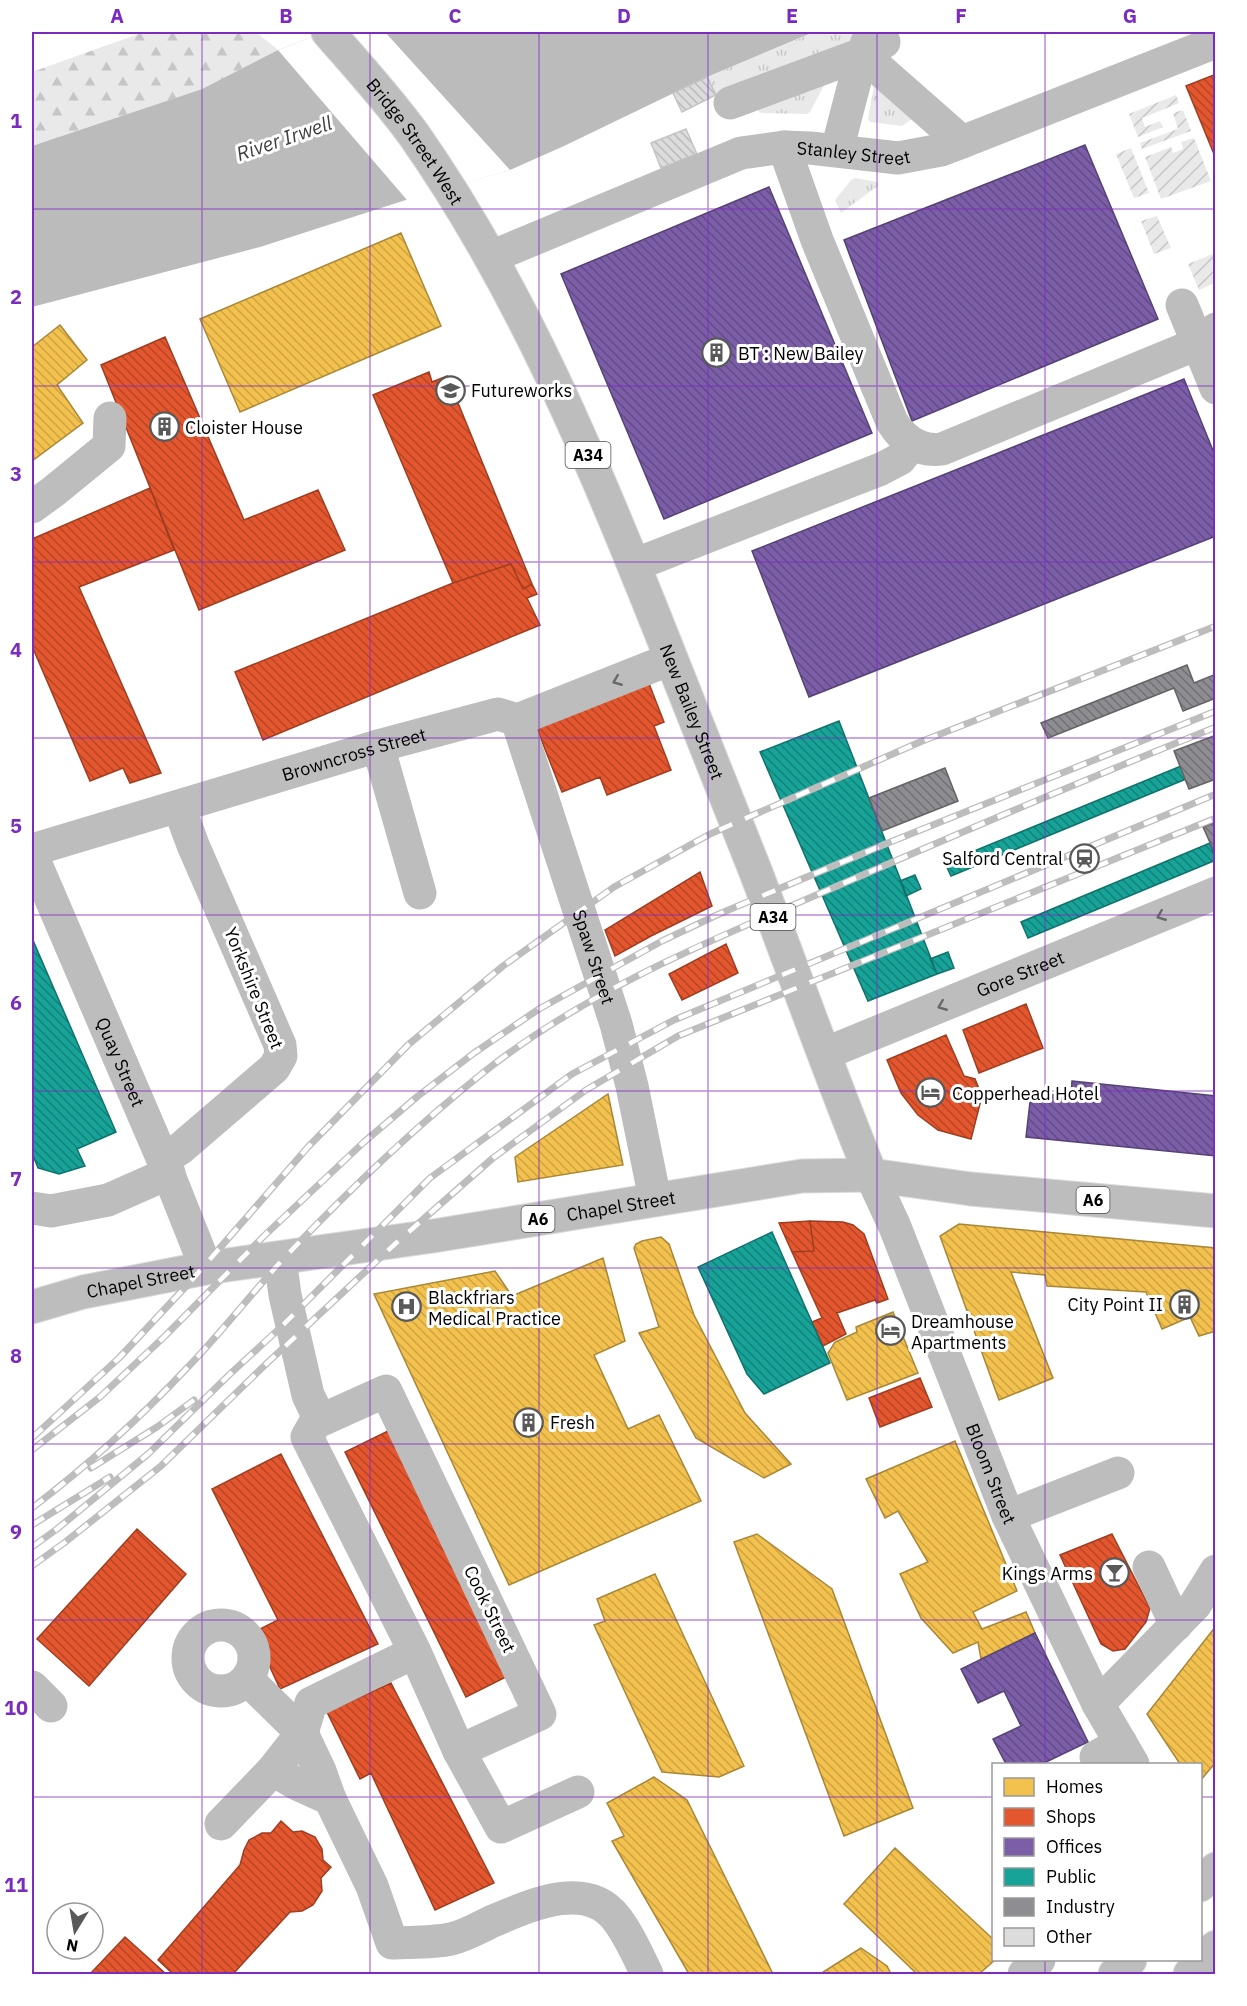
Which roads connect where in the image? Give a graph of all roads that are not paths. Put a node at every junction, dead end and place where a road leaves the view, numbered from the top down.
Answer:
1 (328, 32) edge
2 (1215, 42) edge
3 (872, 44) junction
4 (730, 103) dead end
5 (962, 142) junction
6 (784, 147) junction
7 (837, 150) junction
8 (491, 257) junction
9 (1182, 305) dead end
10 (1206, 337) edge
11 (1215, 388) edge
12 (110, 418) dead end
13 (912, 444) junction
14 (32, 507) edge
15 (634, 565) junction
16 (672, 659) junction
17 (517, 720) junction
18 (378, 746) junction
19 (179, 807) junction
20 (32, 850) edge
21 (32, 855) edge
22 (420, 892) dead end
23 (1215, 893) edge
24 (824, 1054) junction
25 (166, 1166) junction
26 (871, 1175) junction
27 (655, 1199) junction
28 (32, 1208) edge
29 (1215, 1211) edge
30 (280, 1258) junction
31 (206, 1268) junction
32 (32, 1307) edge
33 (320, 1420) junction
34 (1119, 1473) dead end
35 (1008, 1516) junction
36 (1149, 1567) dead end
37 (1215, 1571) edge
38 (1176, 1625) junction
39 (415, 1652) junction
40 (247, 1679) dead end
41 (1098, 1704) junction
42 (302, 1733) junction
43 (459, 1751) junction
44 (1117, 1755) edge
45 (273, 1770) junction
46 (578, 1792) dead end
47 (330, 1799) junction
48 (221, 1824) dead end
49 (1215, 1869) edge
50 (1202, 1883) edge
51 (1215, 1947) edge
52 (1037, 1961) edge
53 (1128, 1961) edge
54 (646, 1974) edge
55 (1024, 1974) edge
56 (1115, 1974) edge
57 (1190, 1974) edge

1 - 8 main road, Bridge Street West / A34
2 - 5 main road, Stanley Street
3 - 4 main road
3 - 5 main road
3 - 7 main road
5 - 7 main road, Stanley Street
6 - 7 main road, Stanley Street
6 - 8 main road, Stanley Street
6 - 13 main road
8 - 15 main road, New Bailey Street / A34
9 - 10 main road
10 - 11 main road
10 - 13 main road
12 - 14 main road
13 - 15 main road
15 - 16 main road, New Bailey Street / A34
16 -> 17 main road, Browncross Street
16 - 24 main road, New Bailey Street / A34
17 - 18 main road, Browncross Street
17 - 27 main road, Spaw Street
18 - 19 main road, Browncross Street
18 - 22 main road
19 - 20 main road, Browncross Street
19 - 25 main road, Yorkshire Street
21 - 25 main road, Quay Street
23 -> 24 main road, Gore Street
24 - 26 main road, New Bailey Street / A34
25 - 28 main road
25 - 31 main road, Quay Street
26 - 27 main road, Chapel Street / A6
26 - 29 main road, Chapel Street / A6
26 - 35 main road, Bloom Street
27 - 30 main road, Chapel Street / A6
30 - 31 main road, Chapel Street / A6
30 - 33 main road
31 - 32 main road, Chapel Street / A6
33 - 39 main road
33 - 43 main road, Cook Street
34 - 35 main road
35 - 41 main road, Bloom Street
36 - 38 main road
37 - 38 main road
38 - 41 main road
39 - 42 main road
39 - 43 main road
40 - 42 main road
41 - 44 main road, Bloom Street
42 - 45 main road
42 - 47 main road
43 - 46 main road
45 - 47 main road
45 - 48 main road
47 - 54 main road
49 - 50 main road
51 - 57 main road
52 - 55 main road
53 - 56 main road

